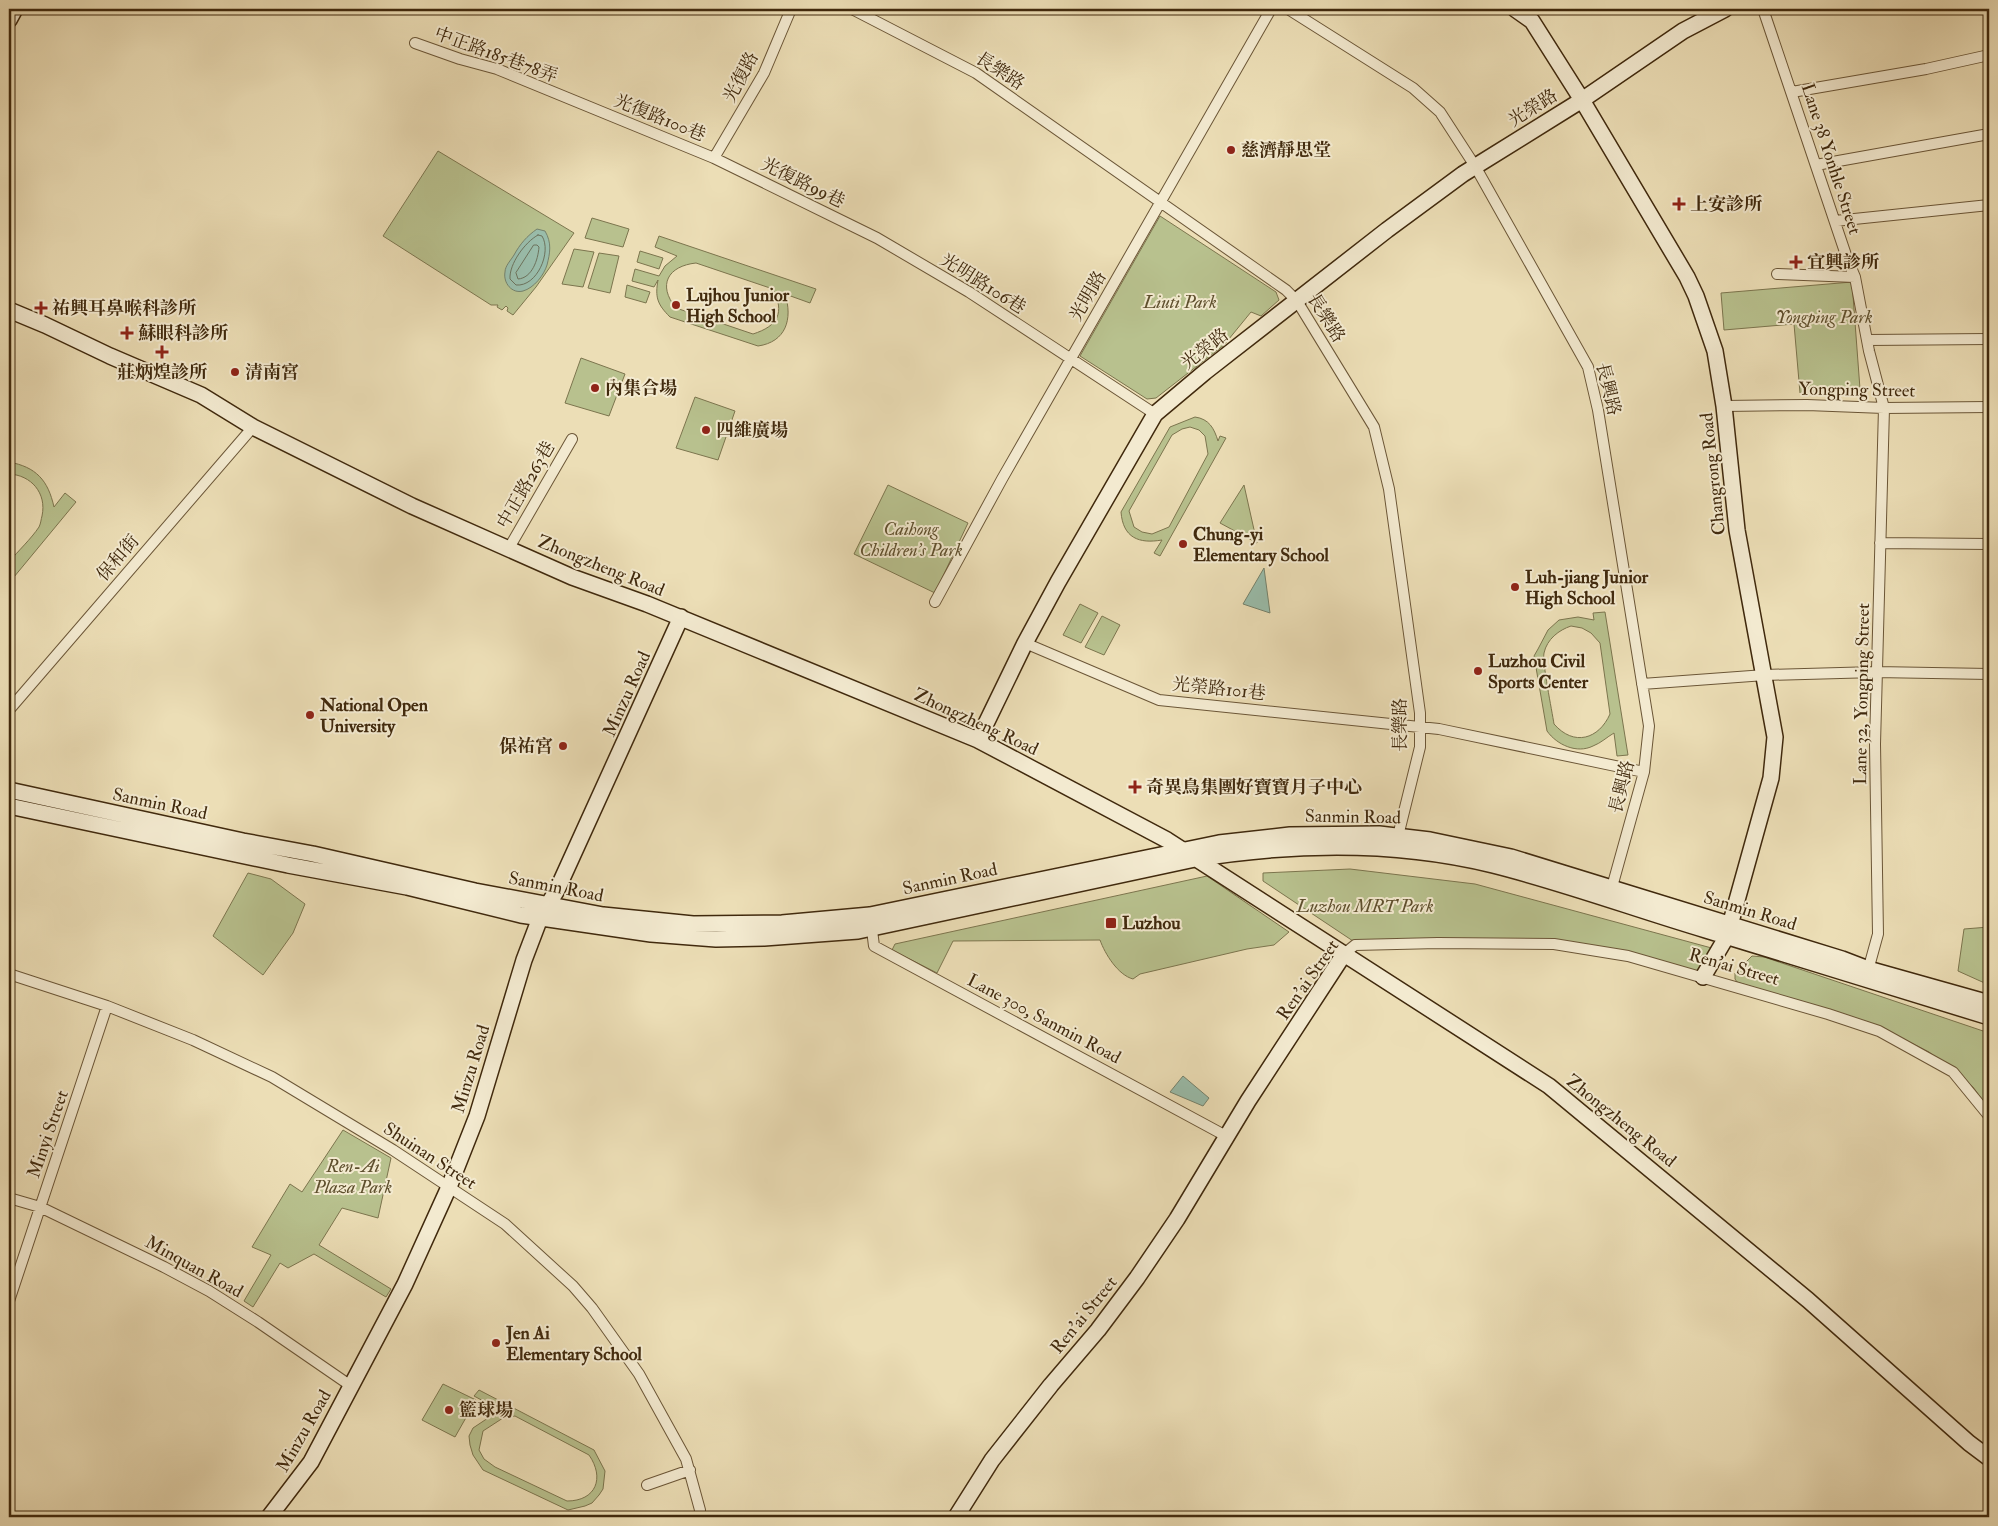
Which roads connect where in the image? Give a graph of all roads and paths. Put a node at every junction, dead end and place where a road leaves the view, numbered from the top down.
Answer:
1 (16, 9) edge
2 (790, 9) edge
3 (852, 9) edge
4 (1271, 9) edge
5 (1288, 9) edge
6 (1514, 9) edge
7 (1725, 9) edge
8 (1763, 9) edge
9 (9, 20) edge
10 (415, 43) dead end
11 (1989, 55) edge
12 (1792, 92) junction
13 (1582, 100) junction
14 (594, 109) joint
15 (1989, 134) edge
16 (714, 158) junction
17 (1816, 165) junction
18 (1474, 166) junction
19 (1160, 202) junction
20 (1989, 205) edge
21 (1835, 221) junction
22 (877, 238) joint
23 (1777, 274) dead end
24 (1855, 277) junction
25 (1297, 301) junction
26 (9, 310) edge
27 (1867, 340) junction
28 (1989, 340) edge
29 (1070, 360) junction
30 (1724, 406) junction
31 (1989, 407) edge
32 (1884, 408) junction
33 (1154, 414) junction
34 (253, 426) junction
35 (572, 439) dead end
36 (1880, 543) junction
37 (1989, 544) edge
38 (509, 548) junction
39 (935, 602) dead end
40 (681, 618) junction
41 (1025, 643) junction
42 (1876, 672) junction
43 (1989, 674) edge
44 (1765, 675) junction
45 (1642, 684) junction
46 (12, 699) edge
47 (9, 710) edge
48 (1420, 727) junction
49 (978, 740) junction
50 (1644, 772) junction
51 (9, 790) edge
52 (9, 806) edge
53 (1398, 836) junction
54 (1189, 854) junction
55 (1612, 887) junction
56 (549, 904) junction
57 (540, 918) junction
58 (871, 922) junction
59 (1728, 931) junction
60 (1344, 954) junction
61 (9, 974) edge
62 (1867, 974) junction
63 (1703, 977) junction
64 (1888, 980) junction
65 (1989, 1003) edge
66 (107, 1006) junction
67 (1989, 1016) edge
68 (1989, 1116) edge
69 (1226, 1136) junction
70 (450, 1187) junction
71 (9, 1198) edge
72 (40, 1207) junction
73 (9, 1301) edge
74 (352, 1386) junction
75 (1989, 1458) edge
76 (690, 1470) junction
77 (647, 1485) dead end
78 (269, 1517) edge
79 (699, 1517) edge
80 (956, 1517) edge

1 - 9 street
2 - 16 street, 光復路
3 - 19 street, 長樂路
4 - 19 street, 光明路
5 - 18 street, 長興路
6 - 13 street, Changrong Road
7 - 13 street, 光榮路
8 - 12 street, Lane 38 Yonhle Street
10 - 14 street, 中正路185巷78弄
11 - 12 street
12 - 17 street, Lane 38 Yonhle Street
13 - 18 street, 光榮路
13 - 30 street, Changrong Road
14 - 16 street, 光復路100巷
15 - 17 street
16 - 22 street, 光復路99巷
17 - 21 street, Lane 38 Yonhle Street
18 - 25 street, 光榮路
18 - 45 street, 長興路
19 - 25 street, 長樂路
19 - 29 street, 光明路
20 - 21 street
21 - 24 street, Lane 38 Yonhle Street
22 - 29 street, 光明路106巷
23 - 24 street
24 - 27 street, Lane 38 Yonhle Street
25 - 33 street, 光榮路
25 - 48 street, 長樂路
26 - 34 street, Zhongzheng Road
27 - 28 street
27 - 32 street, Lane 38 Yonhle Street
29 - 33 street, 光明路106巷
29 - 39 street, 光明路
30 - 32 street, Yongping Street
30 - 44 street, Changrong Road
31 - 32 street, Yongping Street
32 - 36 street, Lane 32, Yongping Street
33 - 41 street, 光榮路
34 - 38 street, Zhongzheng Road
34 - 46 street, 保和街
35 - 38 street, 中正路263巷
36 - 37 street
36 - 42 street, Lane 32, Yongping Street
38 - 40 street, Zhongzheng Road
40 - 49 street, Zhongzheng Road
40 - 56 street, Minzu Road
41 - 48 street, 光榮路101巷
41 - 49 street, 光榮路
42 - 43 street
42 - 44 street
42 - 62 street, Lane 32, Yongping Street
44 - 45 street
44 - 59 street, Changrong Road
45 - 50 street, 長興路
46 - 47 street, 保和街
48 - 50 street, 光榮路101巷
48 - 53 street, 長樂路
49 - 54 street, Zhongzheng Road
50 - 55 street, 長興路
51 - 56 street, Sanmin Road
52 - 57 street, Sanmin Road
53 - 54 street, Sanmin Road
53 - 55 street, Sanmin Road
54 - 58 street, Sanmin Road
54 - 59 street, Sanmin Road
54 - 60 street, Zhongzheng Road
55 - 59 street, Sanmin Road
56 - 57 street, Minzu Road
56 - 58 street, Sanmin Road
57 - 58 street, Sanmin Road
57 - 70 street, Minzu Road
58 - 69 street, Lane 300, Sanmin Road
59 - 62 street, Sanmin Road
59 - 63 street, Changrong Road
60 - 63 street, Ren'ai Street
60 - 69 street, Ren'ai Street
60 - 75 street, Zhongzheng Road
61 - 66 street, Shuinan Street
62 - 64 street, Sanmin Road
63 - 68 street, Ren'ai Street
64 - 65 street
64 - 67 street
66 - 70 street, Shuinan Street
66 - 72 street, Minyi Street
69 - 80 street, Ren'ai Street
70 - 74 street, Minzu Road
70 - 76 street, Shuinan Street
71 - 72 street, Minquan Road
72 - 73 street, Minyi Street
72 - 74 street, Minquan Road
74 - 78 street, Minzu Road
76 - 77 street
76 - 79 street, Shuinan Street

